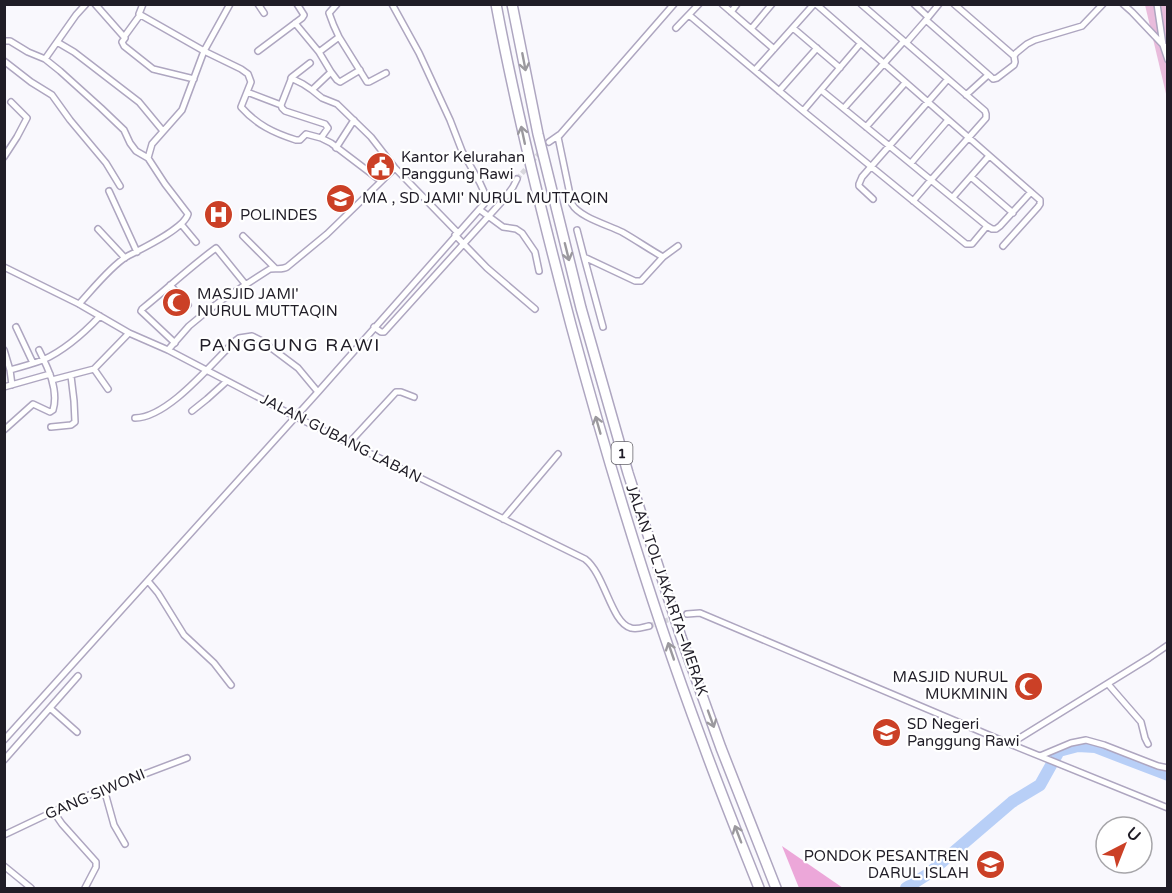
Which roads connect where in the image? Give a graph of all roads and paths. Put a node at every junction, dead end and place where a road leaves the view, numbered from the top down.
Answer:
1 (86, 4) edge
2 (95, 4) edge
3 (143, 4) edge
4 (230, 4) edge
5 (258, 4) edge
6 (297, 4) edge
7 (392, 4) edge
8 (496, 4) edge
9 (512, 4) edge
10 (674, 4) edge
11 (699, 4) edge
12 (722, 4) edge
13 (737, 4) edge
14 (772, 4) edge
15 (861, 4) edge
16 (914, 4) edge
17 (939, 4) edge
18 (954, 4) edge
19 (1103, 4) edge
20 (1123, 4) edge
21 (1157, 4) edge
22 (335, 5) edge
23 (817, 5) edge
24 (731, 12) junction
25 (264, 13) dead end
26 (140, 15) junction
27 (689, 15) junction
28 (927, 18) junction
29 (295, 23) junction
30 (1160, 24) junction
31 (676, 28) dead end
32 (793, 28) junction
33 (1148, 29) junction
34 (751, 30) junction
35 (124, 37) junction
36 (339, 37) junction
37 (4, 41) edge
38 (57, 42) junction
39 (905, 42) junction
40 (860, 44) junction
41 (1165, 47) edge
42 (817, 48) junction
43 (774, 49) junction
44 (204, 51) junction
45 (258, 51) dead end
46 (319, 52) junction
47 (1014, 56) junction
48 (45, 59) junction
49 (1167, 60) edge
50 (4, 61) edge
51 (310, 63) dead end
52 (883, 64) junction
53 (840, 68) junction
54 (360, 70) junction
55 (755, 70) junction
56 (331, 72) junction
57 (386, 73) dead end
58 (988, 75) junction
59 (291, 78) junction
60 (194, 79) junction
61 (948, 79) junction
62 (905, 83) junction
63 (312, 90) junction
64 (821, 90) junction
65 (779, 91) junction
66 (247, 92) junction
67 (966, 94) junction
68 (11, 102) dead end
69 (928, 103) junction
70 (281, 105) junction
71 (844, 108) junction
72 (803, 111) junction
73 (354, 120) junction
74 (948, 120) junction
75 (866, 127) junction
76 (163, 131) junction
77 (559, 135) junction
78 (969, 137) junction
79 (321, 138) junction
80 (549, 142) tunnel mouth
81 (889, 146) junction
82 (336, 148) junction
83 (989, 156) junction
84 (4, 157) edge
85 (148, 158) junction
86 (911, 163) junction
87 (872, 167) junction
88 (395, 168) junction
89 (970, 177) junction
90 (517, 179) tunnel mouth
91 (931, 180) junction
92 (381, 181) junction
93 (120, 186) dead end
94 (109, 191) dead end
95 (1031, 192) junction
96 (953, 197) junction
97 (873, 199) dead end
98 (914, 201) junction
99 (1013, 213) junction
100 (485, 214) junction
101 (181, 224) junction
102 (987, 226) junction
103 (98, 229) dead end
104 (577, 230) dead end
105 (243, 236) dead end
106 (460, 239) junction
107 (196, 242) dead end
108 (678, 246) dead end
109 (1003, 246) dead end
110 (137, 252) junction
111 (584, 257) junction
112 (663, 257) junction
113 (124, 258) junction
114 (4, 267) edge
115 (272, 269) junction
116 (539, 270) dead end
117 (170, 285) junction
118 (246, 285) junction
119 (79, 304) junction
120 (188, 305) dead end
121 (535, 309) dead end
122 (100, 316) junction
123 (16, 327) dead end
124 (374, 327) junction
125 (603, 327) dead end
126 (129, 333) junction
127 (174, 343) junction
128 (4, 350) edge
129 (39, 350) dead end
130 (168, 350) junction
131 (43, 360) junction
132 (33, 363) junction
133 (94, 369) junction
134 (10, 370) junction
135 (206, 370) junction
136 (50, 374) junction
137 (71, 376) junction
138 (52, 380) junction
139 (227, 381) junction
140 (12, 385) junction
141 (4, 387) edge
142 (108, 389) dead end
143 (318, 392) junction
144 (414, 397) dead end
145 (192, 411) dead end
146 (296, 417) junction
147 (135, 418) dead end
148 (51, 427) dead end
149 (4, 430) edge
150 (349, 443) junction
151 (558, 454) dead end
152 (503, 519) junction
153 (148, 580) junction
154 (687, 614) tunnel mouth
155 (650, 626) tunnel mouth
156 (1167, 645) edge
157 (78, 676) dead end
158 (1108, 684) junction
159 (231, 685) dead end
160 (50, 708) junction
161 (18, 729) junction
162 (77, 732) dead end
163 (25, 736) junction
164 (4, 740) edge
165 (1010, 744) junction
166 (1148, 744) dead end
167 (1042, 757) junction
168 (187, 758) dead end
169 (4, 760) edge
170 (1167, 768) edge
171 (104, 789) junction
172 (1167, 808) edge
173 (53, 811) junction
174 (4, 835) edge
175 (125, 844) dead end
176 (4, 866) edge
177 (31, 888) edge
178 (85, 888) edge
179 (759, 888) edge
180 (776, 888) edge

1 - 38 street
2 - 35 street
3 - 26 street
4 - 44 street
5 - 25 street
6 - 29 street
7 - 100 street
179 -> 8 highway, JALAN TOL JAKARTA–MERAK / 1
9 -> 180 highway, JALAN TOL JAKARTA–MERAK / 1
10 - 77 street
11 - 27 street
12 - 24 street
13 - 24 street
14 - 34 street
15 - 39 street
16 - 28 street
17 - 28 street
18 - 47 street
19 - 47 street
20 - 33 street
21 - 30 street
22 - 36 street
23 - 32 street
23 - 40 street
24 - 34 street
26 - 35 street
26 - 44 street
27 - 31 street
27 - 55 street
28 - 39 street
28 - 58 street
29 - 45 street
29 - 46 street
30 - 33 street
30 - 41 street
32 - 42 street
32 - 43 street
33 - 41 street
34 - 43 street
35 - 60 street
36 - 46 street
36 - 54 street
37 - 48 street
38 - 48 street
38 - 76 street
39 - 52 street
39 - 61 street
40 - 52 street
40 - 53 street
41 - 49 street
42 - 53 street
42 - 65 street
43 - 55 street
44 - 60 street
44 - 66 street
46 - 56 street
47 - 58 street
48 - 85 street
50 - 93 street
51 - 59 street
52 - 62 street
52 - 71 street
53 - 64 street
54 - 56 street
54 - 57 street
55 - 65 street
56 - 63 street
58 - 67 street
59 - 63 street
59 - 70 street
60 - 76 street
61 - 67 street
61 - 69 street
62 - 69 street
62 - 75 street
63 - 73 street
64 - 71 street
64 - 72 street
65 - 72 street
66 - 70 street
66 - 79 street
67 - 78 street
68 - 84 street
69 - 74 street
69 - 81 street
70 - 79 street
71 - 75 street
72 - 87 street
73 - 82 street
73 - 88 street
74 - 78 street
74 - 86 street
75 - 81 street
76 - 85 street
77 - 80 street
77 - 112 street
78 - 83 street
78 - 91 street
79 - 82 street
81 - 86 street
81 - 87 street
82 - 92 street
83 - 89 street
83 - 95 street
85 - 101 street
86 - 91 street
87 - 97 street
87 - 98 street
88 - 92 street
88 - 106 street
89 - 96 street
89 - 99 street
90 - 100 street
91 - 96 street
91 - 98 street
92 - 115 street
94 - 110 street
95 - 99 street
95 - 109 street
96 - 102 street
98 - 102 street
99 - 102 street
100 - 106 street
100 - 106 street
100 - 116 street
101 - 107 street
101 - 110 street
103 - 113 street
104 - 111 street
105 - 115 street
106 - 121 street
106 - 124 street
106 - 124 street
108 - 112 street
110 - 113 street
111 - 112 street
111 - 125 street
113 - 119 street
114 - 119 street, JALAN GUBANG LABAN
115 - 118 street
117 - 118 street
117 - 120 street
117 - 127 street
118 - 127 street
119 - 122 street, JALAN GUBANG LABAN
122 - 126 street, JALAN GUBANG LABAN
122 - 131 street
123 - 132 street
124 - 143 street
126 - 130 street, JALAN GUBANG LABAN
126 - 133 street
127 - 130 street
128 - 134 street
129 - 131 street
130 - 135 street, JALAN GUBANG LABAN
131 - 132 street
131 - 136 street
132 - 134 street
133 - 137 street
133 - 142 street
134 - 140 street
135 - 139 street, JALAN GUBANG LABAN
135 - 143 street
135 - 147 street
136 - 138 street
136 - 140 street
137 - 138 street
137 - 148 street
138 - 149 street
139 - 145 street
139 - 146 street, JALAN GUBANG LABAN
140 - 141 street
143 - 146 street
144 - 150 street
146 - 150 street, JALAN GUBANG LABAN
146 - 153 street
150 - 152 street, JALAN GUBANG LABAN
151 - 152 street
152 - 155 street, JALAN GUBANG LABAN
153 - 159 street
153 - 161 street
154 - 165 street
156 - 158 street
157 - 160 street
158 - 165 street
158 - 166 street
160 - 162 street
160 - 163 street
161 - 163 street
161 - 164 street
163 - 169 street
165 - 167 street
167 - 170 street
167 - 172 street
168 - 171 street, GANG SIWONI
171 - 173 street, GANG SIWONI
171 - 175 street
173 - 174 street, GANG SIWONI
173 - 178 street
176 - 177 street

